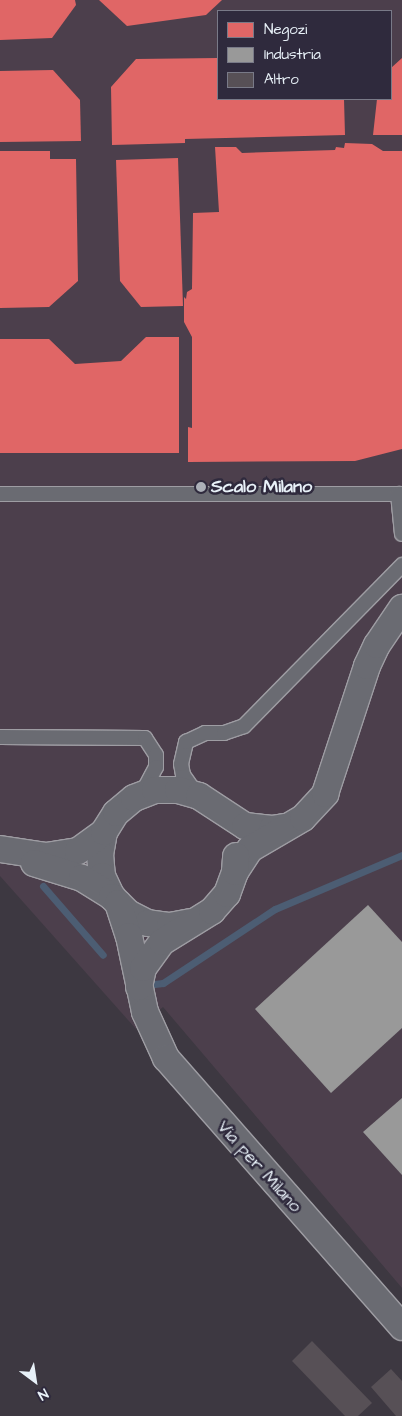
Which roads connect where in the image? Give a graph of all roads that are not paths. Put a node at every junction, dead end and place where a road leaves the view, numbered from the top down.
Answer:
1 (0, 494) edge
2 (400, 494) edge
3 (402, 534) edge
4 (402, 566) edge
5 (402, 608) edge
6 (0, 737) edge
7 (141, 796) junction
8 (208, 803) junction
9 (289, 825) junction
10 (104, 832) junction
11 (0, 850) edge
12 (235, 872) junction
13 (115, 900) junction
14 (192, 922) junction
15 (139, 993) junction
16 (402, 1327) edge

1 - 2 lane
2 - 3 lane
4 - 8 lane
5 - 9 street
6 - 7 lane
7 - 8 street
7 - 10 street
8 - 9 street
8 - 12 street
9 - 12 street
10 - 11 street
10 - 13 street
11 - 13 street
12 - 14 street
13 - 14 street
13 - 15 street, Via per Milano
14 - 15 street
15 - 16 street, Via per Milano

